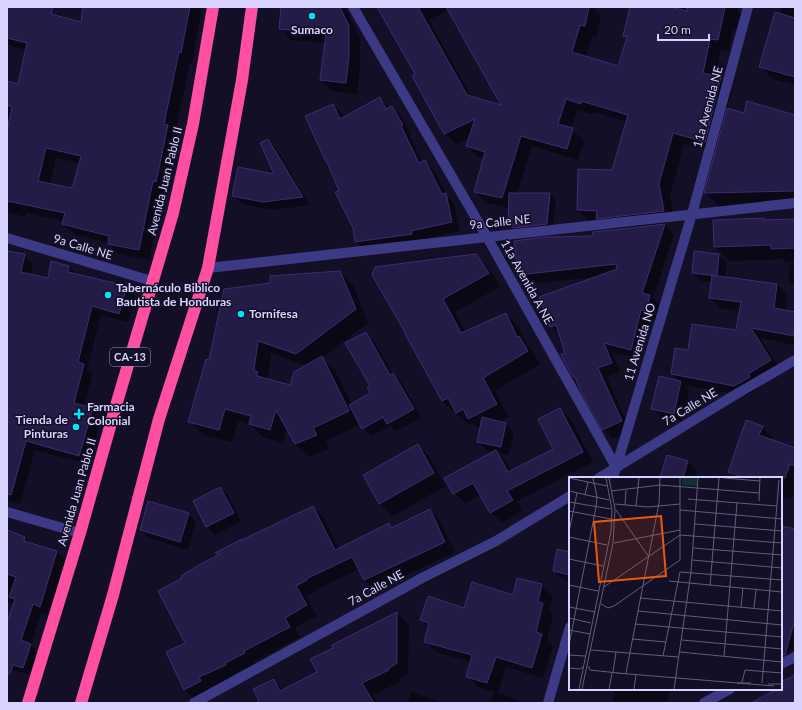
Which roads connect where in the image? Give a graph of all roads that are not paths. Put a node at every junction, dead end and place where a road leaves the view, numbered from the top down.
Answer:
1 (213, 7) edge
2 (252, 7) edge
3 (353, 7) edge
4 (748, 7) edge
5 (795, 203) edge
6 (692, 214) junction
7 (487, 237) junction
8 (7, 238) edge
9 (208, 268) junction
10 (152, 282) junction
11 (795, 360) edge
12 (616, 467) junction
13 (601, 477) edge
14 (613, 477) edge
15 (569, 497) edge
16 (7, 512) edge
17 (80, 533) junction
18 (569, 630) edge
19 (795, 657) edge
20 (782, 664) edge
21 (726, 691) edge
22 (28, 703) edge
23 (81, 703) edge
24 (194, 703) edge
25 (548, 703) edge
26 (704, 703) edge

1 - 10 highway, Avenida Juan Pablo II / CA-13
2 - 9 highway
3 - 7 street, 11a Avenida A NE
4 - 6 street, 11a Avenida NE
5 - 6 street, 9a Calle NE
6 - 7 street, 9a Calle NE
6 - 12 street, 11 Avenida NO
7 - 9 street, 9a Calle NE
7 - 12 street, 11a Avenida A NE
8 - 10 street, 9a Calle NE
9 - 23 highway
10 - 17 highway, Avenida Juan Pablo II / CA-13
11 - 12 street, 7a Calle NE
12 - 13 street, 7a Calle NE
12 - 14 street, 11 Avenida NO
15 - 24 street, 7a Calle NE
16 - 17 street
17 - 22 highway, Avenida Juan Pablo II / CA-13
18 - 25 street
19 - 20 street
21 - 26 street

